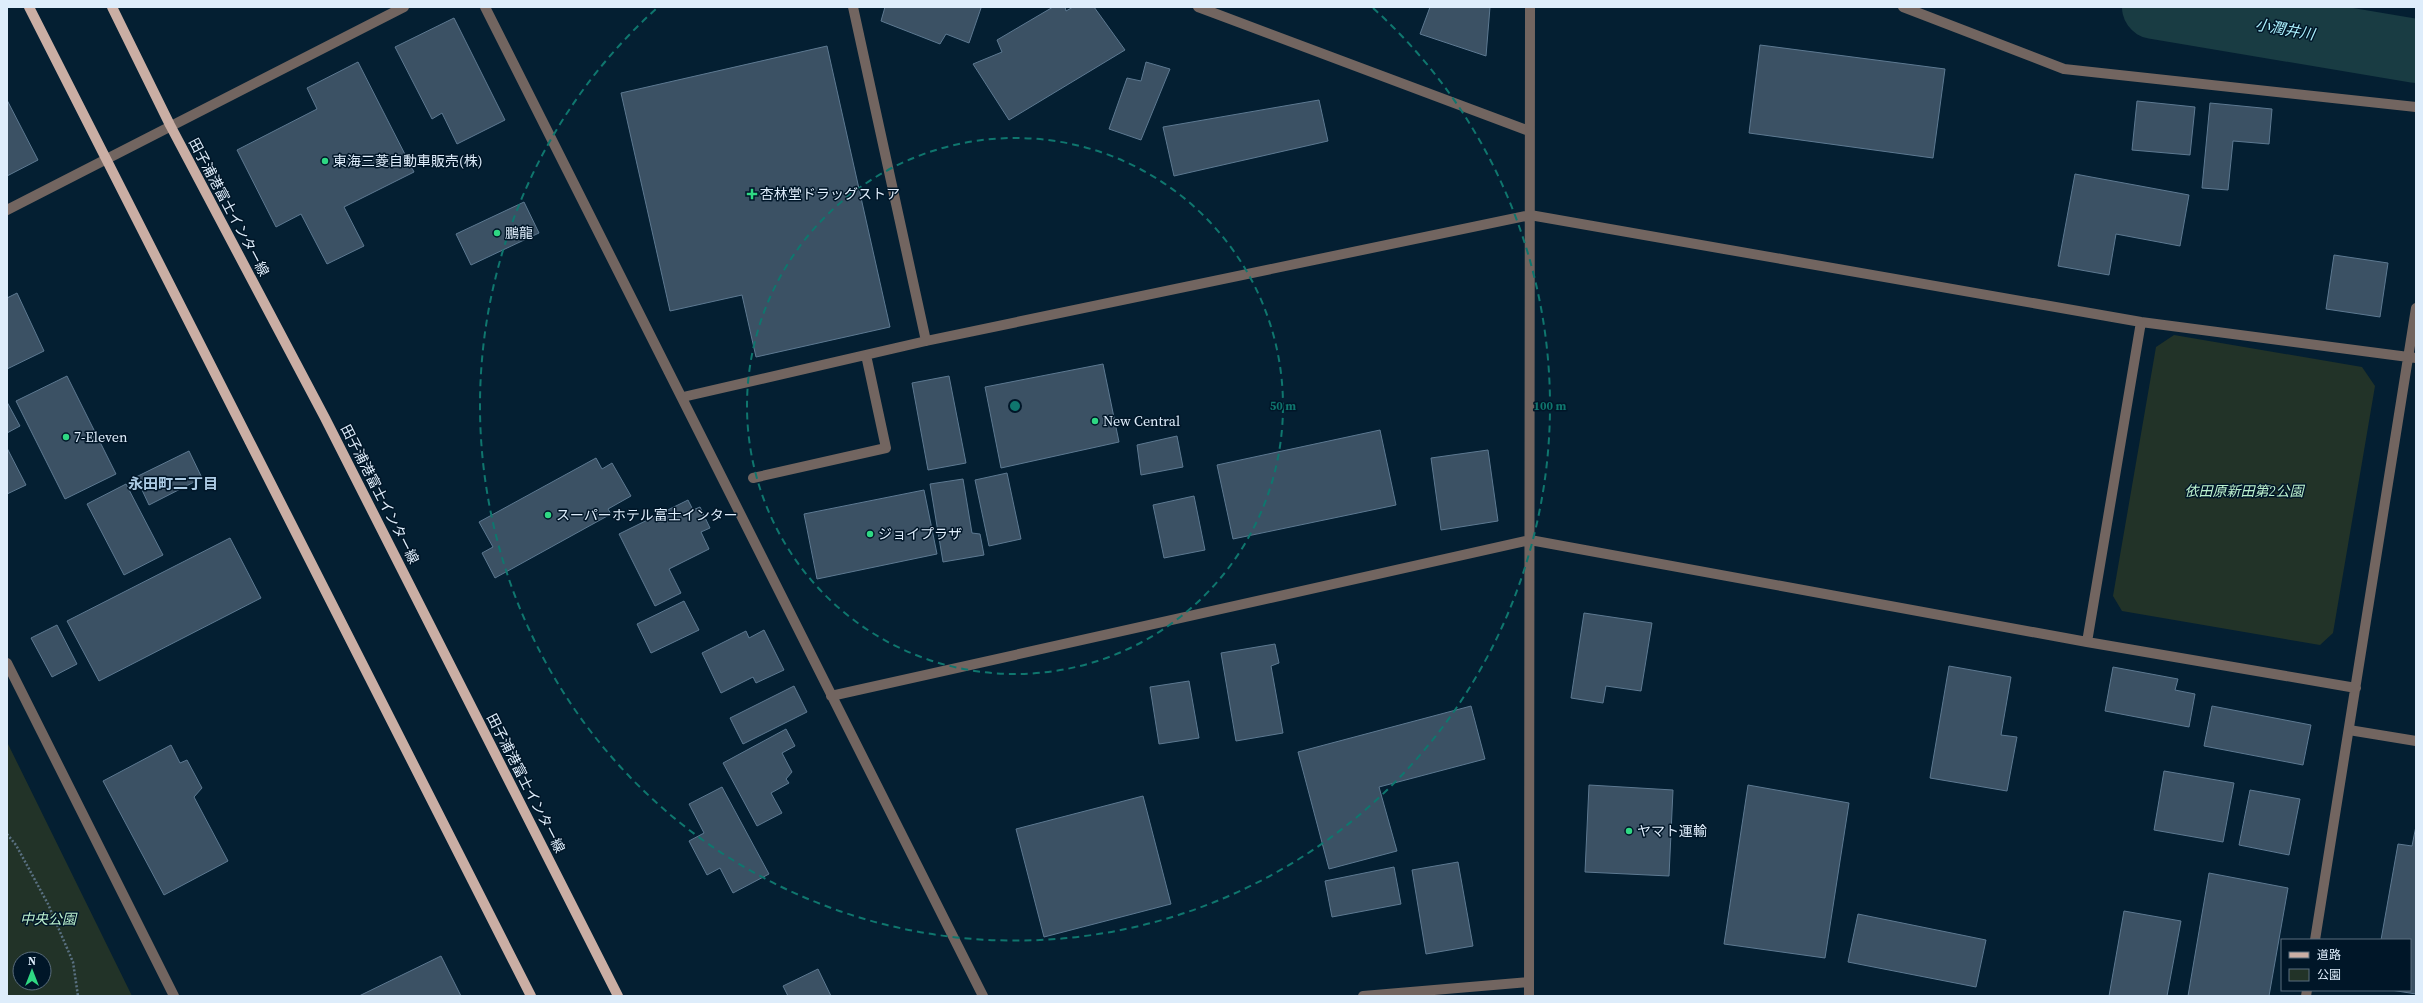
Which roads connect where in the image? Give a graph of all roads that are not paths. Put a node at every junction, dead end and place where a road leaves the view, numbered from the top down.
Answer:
1 (29, 7) edge
2 (112, 7) edge
3 (404, 7) edge
4 (485, 7) edge
5 (853, 7) edge
6 (1198, 7) edge
7 (1530, 7) edge
8 (1903, 7) edge
9 (2416, 107) edge
10 (170, 125) junction
11 (1529, 131) junction
12 (106, 158) junction
13 (7, 210) edge
14 (1530, 215) junction
15 (2416, 308) edge
16 (2141, 322) junction
17 (926, 341) junction
18 (866, 355) junction
19 (2412, 357) edge
20 (683, 396) junction
21 (753, 478) dead end
22 (1530, 540) junction
23 (2087, 642) junction
24 (7, 663) edge
25 (2356, 688) junction
26 (831, 696) junction
27 (2349, 730) junction
28 (2416, 741) edge
29 (2315, 939) edge
30 (1529, 982) junction
31 (1384, 994) edge
32 (174, 996) edge
33 (531, 996) edge
34 (618, 996) edge
35 (984, 996) edge
36 (1363, 996) edge
37 (1529, 996) edge

1 - 12 main road
2 - 10 main road, 田子浦港富士インター線
3 - 10 street
4 - 20 street
5 - 17 street
6 - 11 street
7 - 11 street
8 - 9 street
10 - 12 street
10 - 34 main road, 田子浦港富士インター線
11 - 14 street
12 - 13 street
12 - 33 main road
14 - 16 street
14 - 17 street
14 - 22 street
15 - 19 street
16 - 19 street
16 - 23 street
17 - 18 street
18 - 20 street
18 - 21 street
19 - 25 street
20 - 26 street
22 - 23 street
22 - 26 street
22 - 30 street
23 - 25 street
24 - 32 street
25 - 27 street
26 - 35 street
27 - 28 street
27 - 29 street
30 - 31 street
30 - 37 street
31 - 36 street

